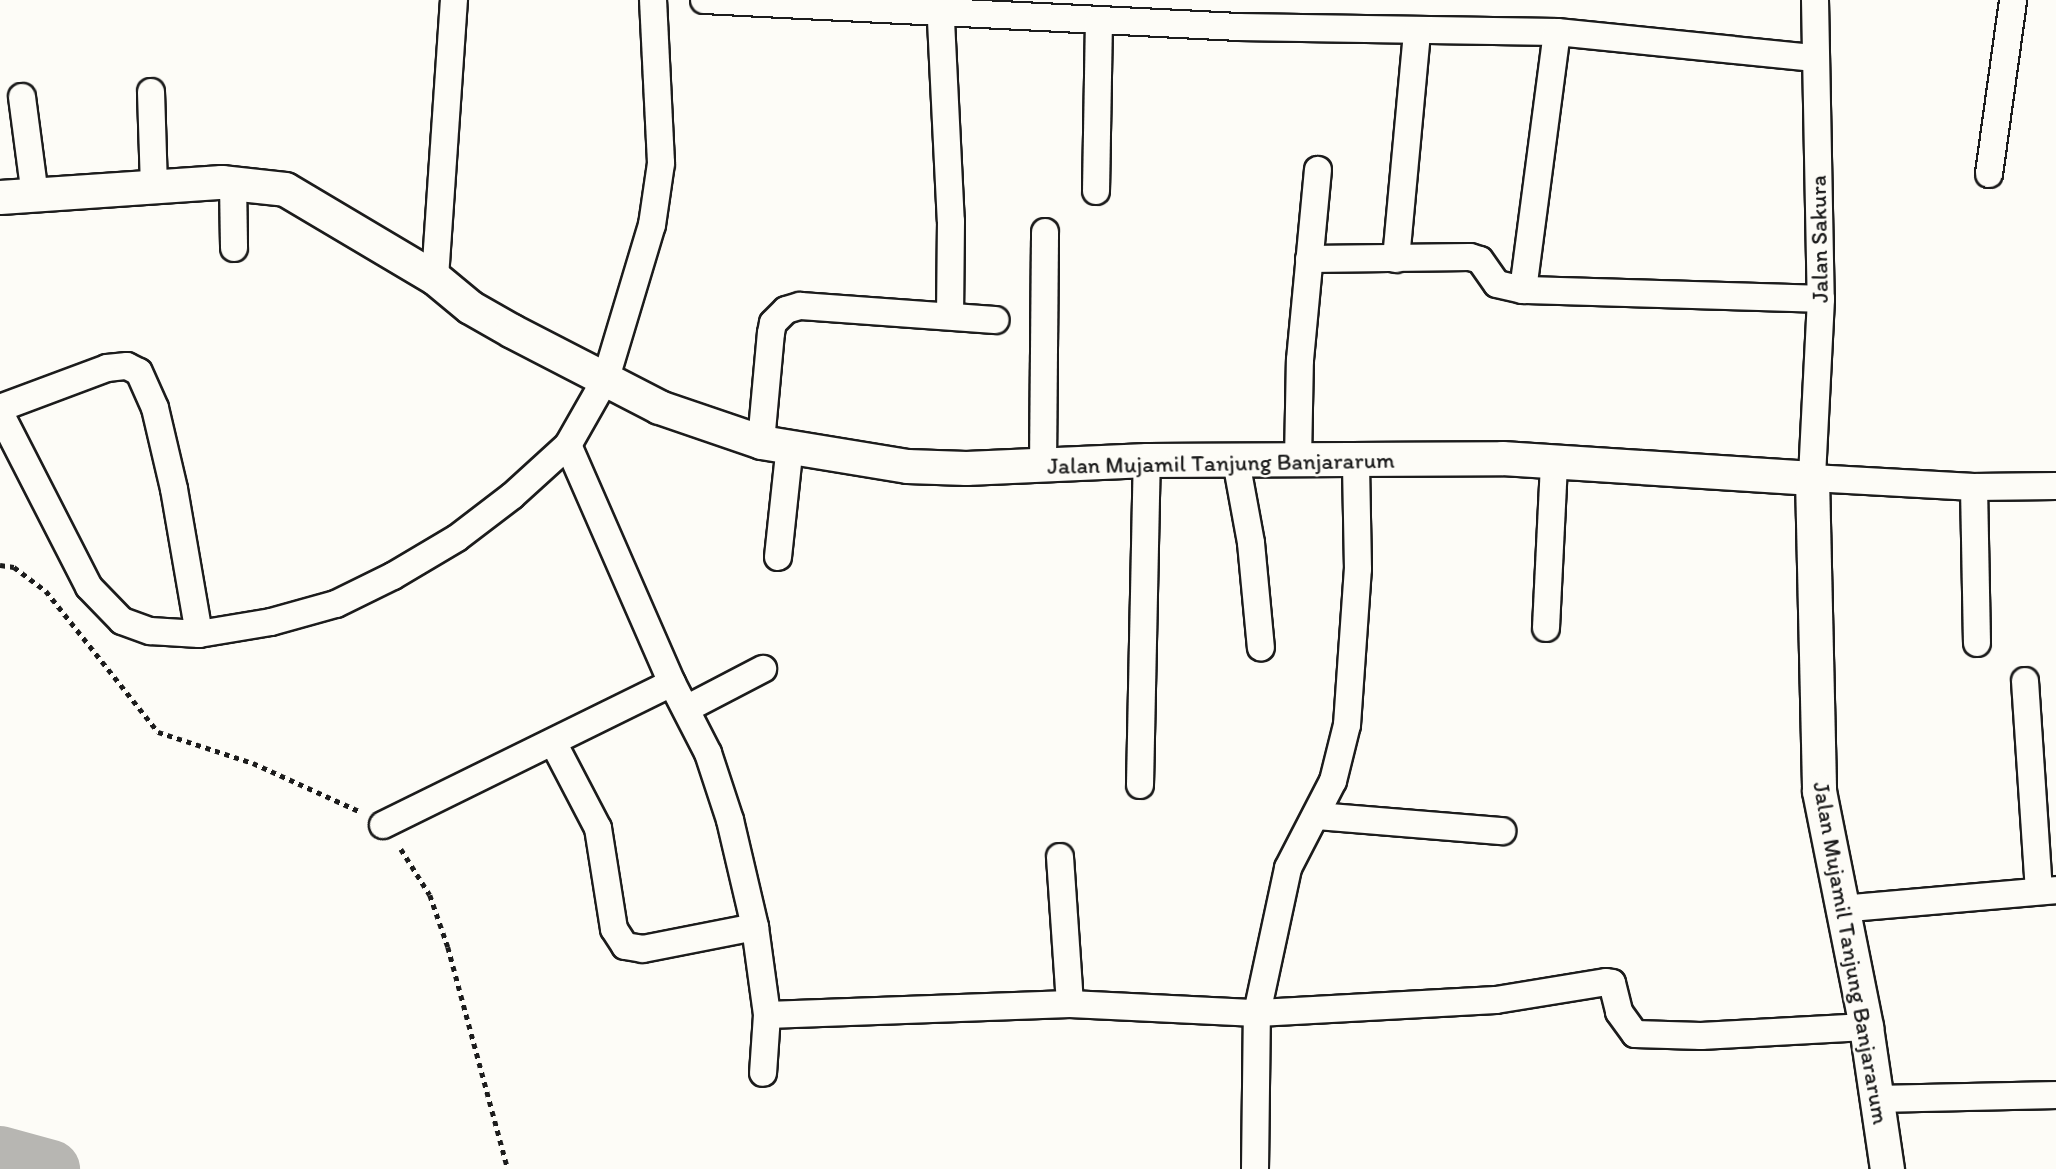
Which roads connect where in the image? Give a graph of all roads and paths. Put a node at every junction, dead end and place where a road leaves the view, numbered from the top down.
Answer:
1 (454, 0) edge
2 (653, 0) edge
3 (704, 0) edge
4 (1815, 0) edge
5 (2013, 0) edge
6 (940, 7) edge
7 (1099, 21) junction
8 (1417, 31) junction
9 (1557, 32) junction
10 (1815, 58) junction
11 (151, 92) dead end
12 (22, 97) dead end
13 (1318, 170) dead end
14 (1989, 174) dead end
15 (233, 182) junction
16 (154, 187) junction
17 (1096, 191) dead end
18 (35, 196) junction
19 (0, 197) edge
20 (1045, 232) dead end
21 (234, 248) dead end
22 (1309, 259) junction
23 (1396, 259) junction
24 (435, 278) junction
25 (1523, 290) junction
26 (1821, 299) junction
27 (950, 315) junction
28 (996, 320) dead end
29 (606, 378) junction
30 (0, 411) edge
31 (776, 444) junction
32 (568, 445) junction
33 (1147, 460) junction
34 (1298, 460) junction
35 (1236, 461) junction
36 (1356, 461) junction
37 (1554, 462) junction
38 (1043, 466) junction
39 (1812, 478) junction
40 (2056, 486) edge
41 (1974, 487) junction
42 (778, 557) dead end
43 (0, 565) edge
44 (1546, 628) dead end
45 (199, 634) junction
46 (1977, 643) dead end
47 (1261, 648) dead end
48 (763, 669) dead end
49 (2025, 681) dead end
50 (672, 683) junction
51 (686, 709) junction
52 (554, 744) junction
53 (1140, 785) dead end
54 (1318, 816) junction
55 (383, 825) junction
56 (1502, 831) dead end
57 (1060, 857) dead end
58 (2048, 890) edge
59 (1840, 909) junction
60 (755, 928) junction
61 (1070, 1004) junction
62 (1256, 1013) junction
63 (767, 1015) junction
64 (1866, 1027) junction
65 (762, 1073) dead end
66 (2056, 1095) edge
67 (1878, 1099) junction
68 (508, 1169) edge
69 (1255, 1169) edge
70 (1887, 1169) edge

1 - 24 street
2 - 29 street
3 - 6 street
4 - 10 street, Jalan Sakura
5 - 14 street
6 - 7 street
6 - 27 street
7 - 8 street
7 - 17 street
8 - 9 street
8 - 23 street
9 - 10 street
9 - 25 street
10 - 26 street, Jalan Sakura
11 - 16 street
12 - 18 street
13 - 22 street
15 - 16 street, Jalan Mujamil Tanjung Banjararum
15 - 21 street
15 - 24 street, Jalan Mujamil Tanjung Banjararum
16 - 18 street, Jalan Mujamil Tanjung Banjararum
18 - 19 street, Jalan Mujamil Tanjung Banjararum
20 - 38 street
22 - 23 street
22 - 34 street
23 - 25 street
24 - 29 street, Jalan Mujamil Tanjung Banjararum
25 - 26 street
26 - 39 street, Jalan Sakura
27 - 28 street
27 - 31 street
29 - 31 street, Jalan Mujamil Tanjung Banjararum
29 - 32 street
30 - 45 street
30 - 45 street
31 - 38 street, Jalan Mujamil Tanjung Banjararum
31 - 42 street
32 - 45 street
32 - 50 street
33 - 35 street, Jalan Mujamil Tanjung Banjararum
33 - 38 street, Jalan Mujamil Tanjung Banjararum
33 - 53 street
34 - 35 street, Jalan Mujamil Tanjung Banjararum
34 - 36 street, Jalan Mujamil Tanjung Banjararum
35 - 47 street
36 - 37 street, Jalan Mujamil Tanjung Banjararum
36 - 54 street
37 - 39 street, Jalan Mujamil Tanjung Banjararum
37 - 44 street
39 - 41 street
39 - 59 street, Jalan Mujamil Tanjung Banjararum
40 - 41 street
41 - 46 street
43 - 55 path
48 - 51 street
49 - 58 street
50 - 51 street
50 - 52 street
51 - 60 street
52 - 55 street
52 - 60 street
54 - 56 street
54 - 62 street
55 - 68 path
57 - 61 street
58 - 59 street
59 - 64 street, Jalan Mujamil Tanjung Banjararum
60 - 63 street
61 - 62 street
61 - 63 street
62 - 64 street
62 - 69 street
63 - 65 street
64 - 67 street, Jalan Mujamil Tanjung Banjararum
66 - 67 street
67 - 70 street, Jalan Mujamil Tanjung Banjararum

